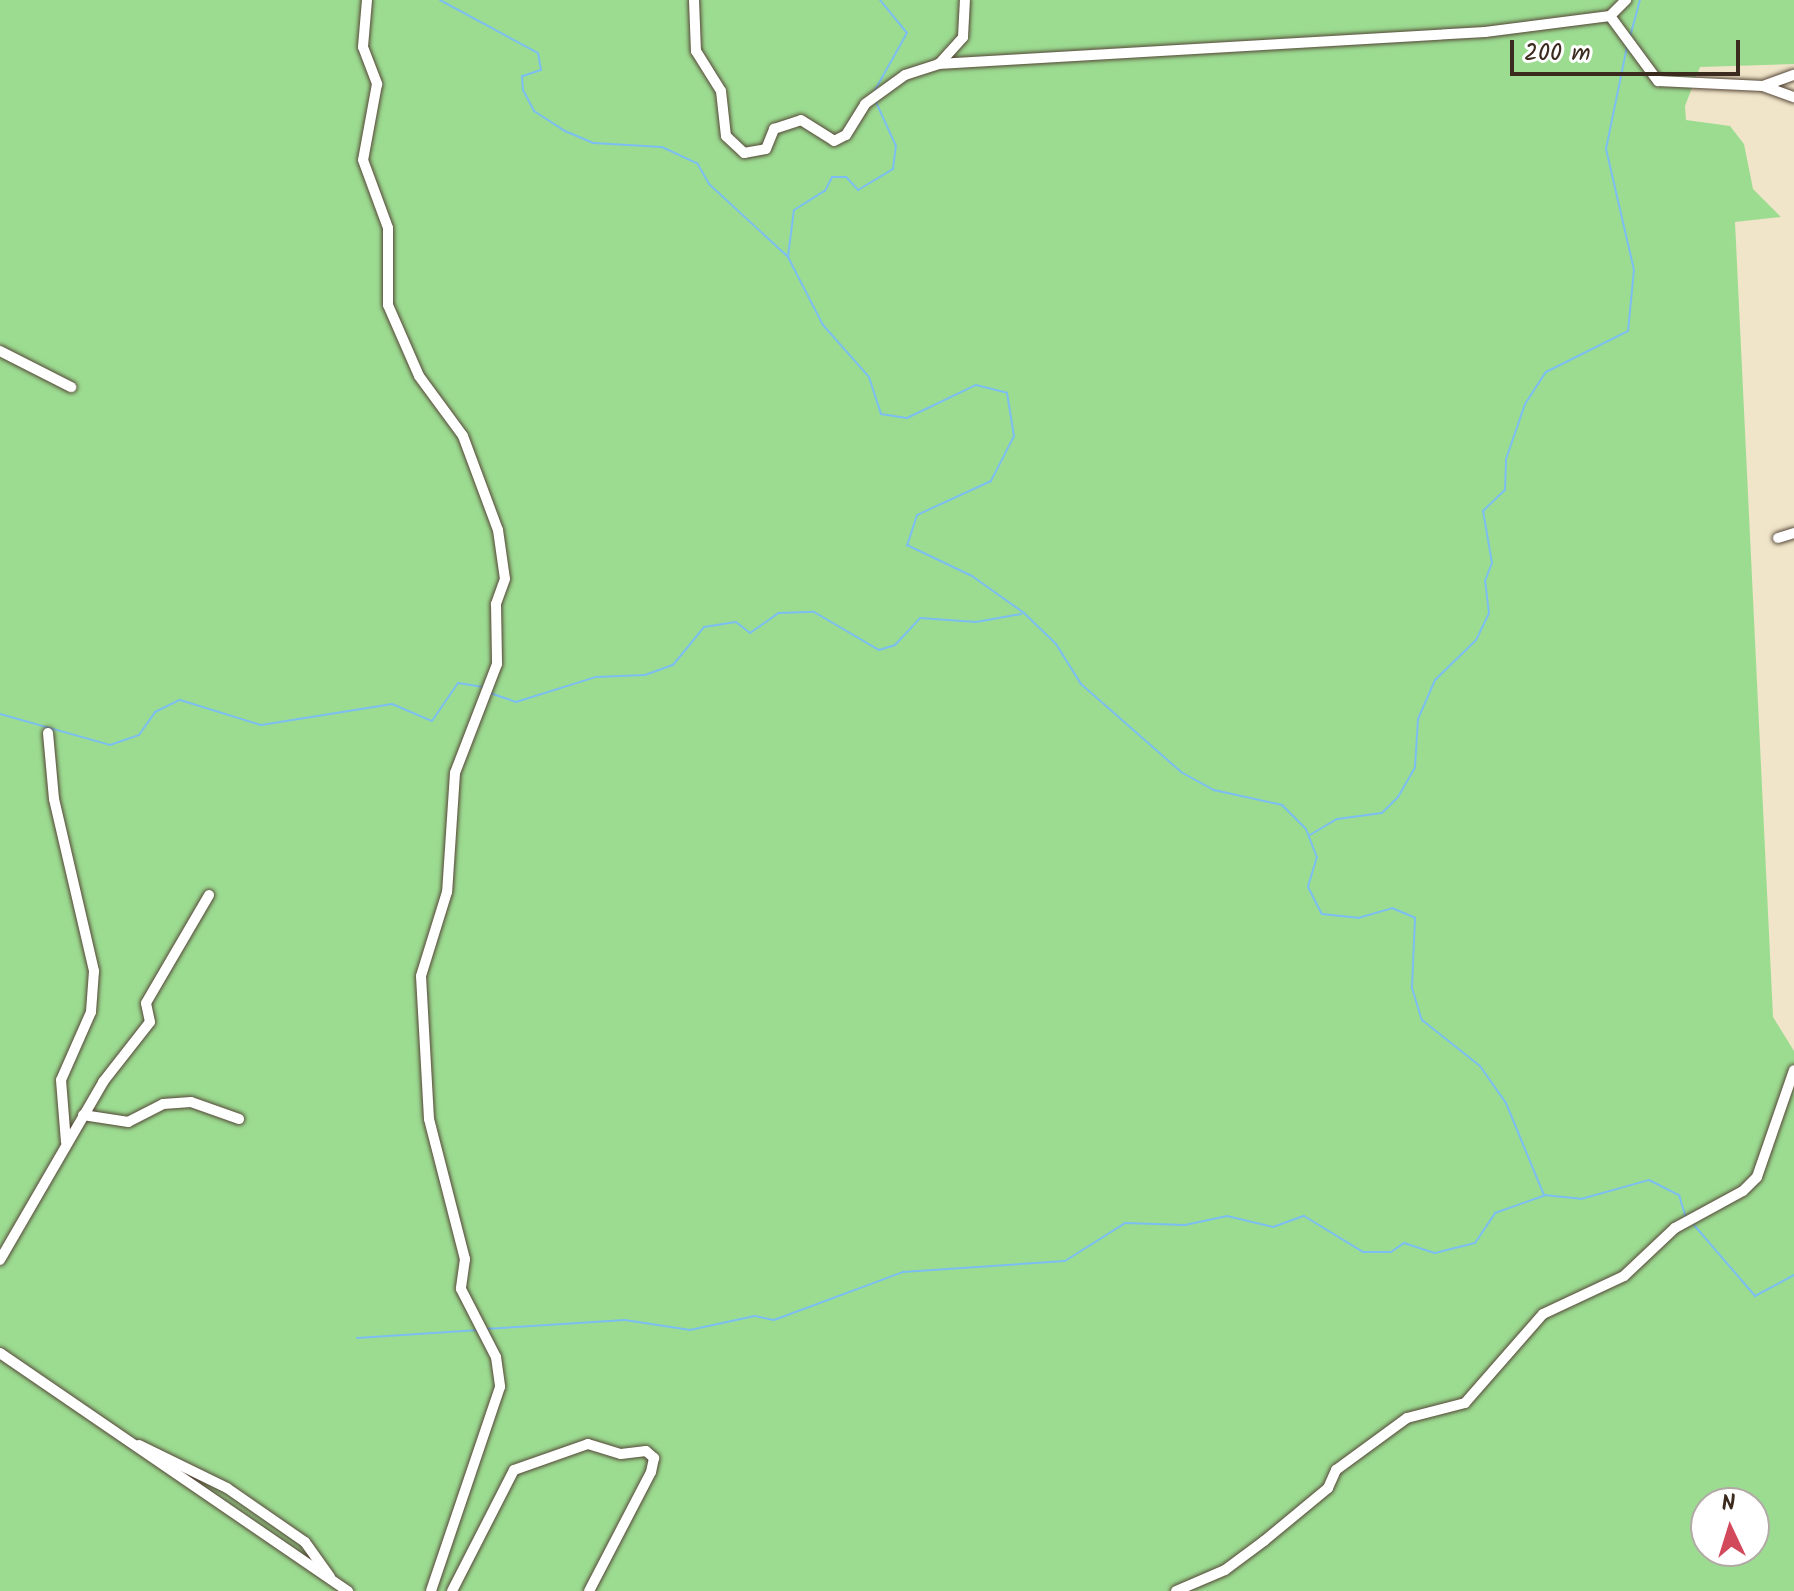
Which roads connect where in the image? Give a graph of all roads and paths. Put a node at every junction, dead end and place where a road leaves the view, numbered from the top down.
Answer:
1 (367, 0) edge
2 (694, 0) edge
3 (965, 0) edge
4 (1626, 0) edge
5 (1610, 16) junction
6 (938, 64) junction
7 (1794, 75) edge
8 (1763, 86) junction
9 (1794, 97) edge
10 (0, 351) edge
11 (71, 387) dead end
12 (1794, 533) edge
13 (1778, 538) dead end
14 (48, 733) dead end
15 (209, 895) dead end
16 (1794, 1070) edge
17 (83, 1115) junction
18 (239, 1119) dead end
19 (66, 1142) junction
20 (0, 1260) edge
21 (0, 1353) edge
22 (122, 1439) junction
23 (332, 1581) junction
24 (348, 1591) edge
25 (431, 1591) edge
26 (452, 1591) edge
27 (589, 1591) edge
28 (1176, 1591) edge

1 - 25 street
2 - 6 street
3 - 6 street
4 - 5 street
5 - 6 street
5 - 8 street
7 - 8 street
8 - 9 street
10 - 11 street
12 - 13 street
14 - 19 street
15 - 17 street
16 - 28 street
17 - 18 street
17 - 19 street
19 - 20 street
21 - 22 street
22 - 23 street
22 - 23 street
23 - 24 street
26 - 27 street

